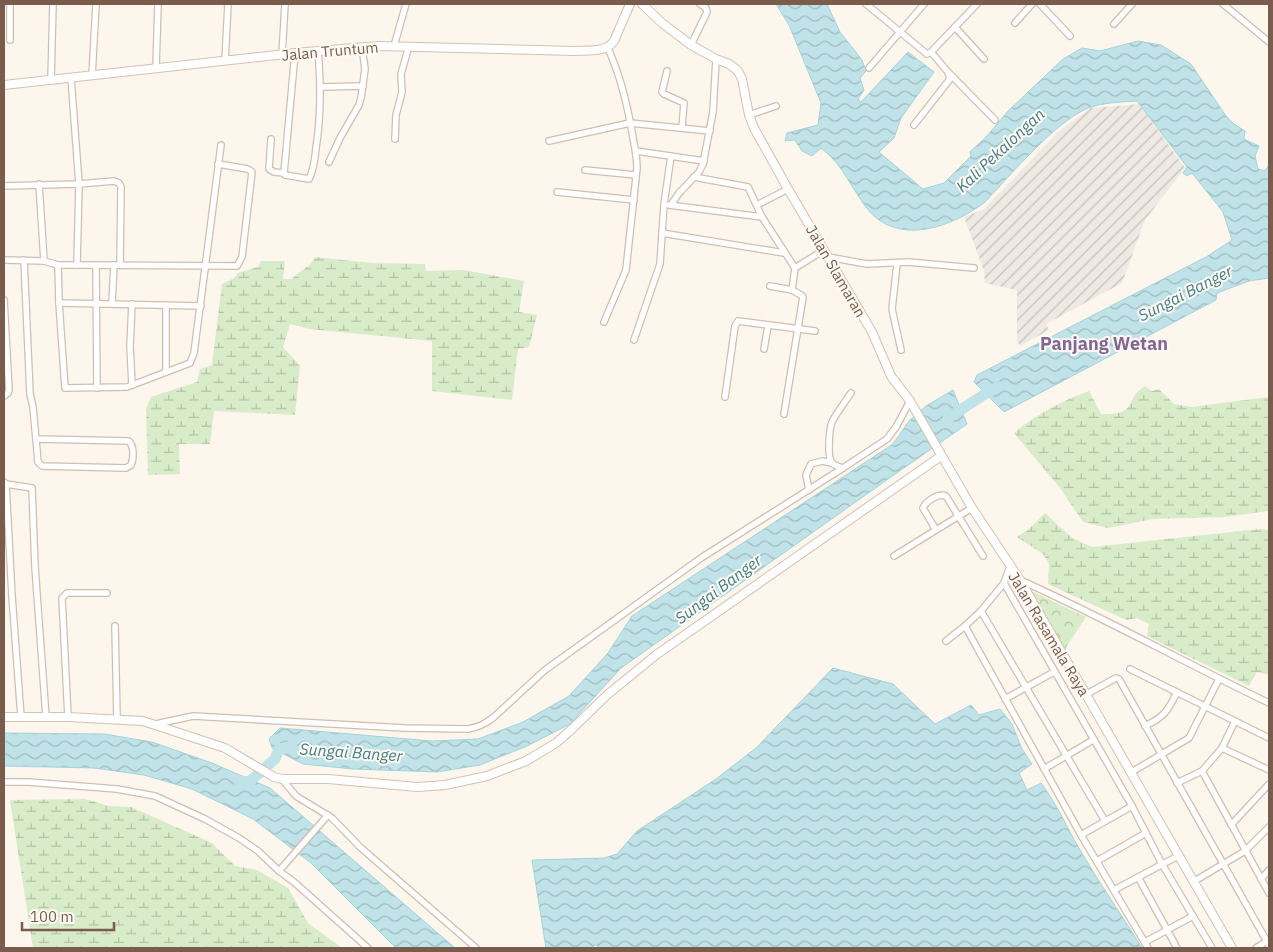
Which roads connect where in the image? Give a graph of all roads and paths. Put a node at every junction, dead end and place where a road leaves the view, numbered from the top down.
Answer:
1 (10, 4) edge
2 (53, 4) edge
3 (96, 4) edge
4 (158, 4) edge
5 (228, 4) edge
6 (285, 4) edge
7 (406, 4) edge
8 (630, 4) edge
9 (642, 4) edge
10 (700, 4) edge
11 (924, 4) edge
12 (977, 4) edge
13 (1032, 4) edge
14 (1040, 4) edge
15 (1132, 4) edge
16 (1223, 4) edge
17 (868, 5) edge
18 (1015, 23) dead end
19 (1114, 24) dead end
20 (955, 27) junction
21 (901, 33) junction
22 (1070, 36) dead end
23 (10, 40) dead end
24 (1269, 42) edge
25 (691, 45) junction
26 (394, 46) junction
27 (409, 46) junction
28 (362, 47) junction
29 (608, 48) junction
30 (318, 51) junction
31 (931, 52) junction
32 (295, 53) junction
33 (282, 55) junction
34 (716, 58) junction
35 (984, 59) dead end
36 (225, 61) junction
37 (156, 68) junction
38 (869, 68) dead end
39 (667, 71) dead end
40 (949, 73) junction
41 (92, 76) junction
42 (71, 78) junction
43 (52, 80) junction
44 (4, 85) edge
45 (363, 86) junction
46 (321, 87) junction
47 (776, 106) dead end
48 (749, 115) junction
49 (996, 120) dead end
50 (630, 123) junction
51 (914, 125) dead end
52 (682, 128) junction
53 (710, 131) junction
54 (271, 139) dead end
55 (395, 139) dead end
56 (549, 141) dead end
57 (221, 145) dead end
58 (636, 151) junction
59 (671, 156) junction
60 (704, 161) junction
61 (329, 162) dead end
62 (218, 164) junction
63 (585, 170) dead end
64 (284, 173) junction
65 (636, 175) junction
66 (694, 177) junction
67 (39, 184) junction
68 (79, 184) junction
69 (4, 186) edge
70 (788, 189) junction
71 (557, 192) dead end
72 (634, 200) junction
73 (668, 205) junction
74 (757, 205) junction
75 (762, 217) junction
76 (662, 234) junction
77 (784, 253) junction
78 (826, 254) junction
79 (4, 260) edge
80 (24, 260) junction
81 (44, 261) junction
82 (897, 264) junction
83 (58, 265) junction
84 (77, 265) junction
85 (96, 265) junction
86 (116, 265) junction
87 (206, 266) junction
88 (794, 268) junction
89 (974, 268) dead end
90 (770, 286) dead end
91 (792, 290) junction
92 (4, 300) edge
93 (59, 303) junction
94 (96, 303) junction
95 (112, 303) junction
96 (132, 304) junction
97 (166, 305) junction
98 (201, 306) junction
99 (604, 322) dead end
100 (768, 326) junction
101 (798, 329) junction
102 (815, 331) dead end
103 (634, 340) dead end
104 (764, 349) dead end
105 (901, 350) dead end
106 (166, 371) junction
107 (132, 385) junction
108 (97, 388) junction
109 (851, 393) dead end
110 (4, 396) edge
111 (725, 397) dead end
112 (912, 405) junction
113 (784, 414) dead end
114 (37, 439) junction
115 (939, 452) junction
116 (832, 463) junction
117 (843, 468) junction
118 (5, 483) edge
119 (809, 490) junction
120 (972, 508) junction
121 (959, 516) junction
122 (936, 530) junction
123 (894, 556) dead end
124 (983, 556) dead end
125 (1010, 566) junction
126 (1020, 580) junction
127 (1004, 583) junction
128 (107, 593) dead end
129 (12, 596) junction
130 (4, 597) edge
131 (981, 610) junction
132 (115, 626) dead end
133 (964, 626) junction
134 (946, 641) dead end
135 (1130, 669) dead end
136 (1054, 672) junction
137 (1219, 679) junction
138 (1026, 688) junction
139 (1177, 692) junction
140 (1085, 695) junction
141 (1005, 699) junction
142 (1269, 703) edge
143 (1205, 706) junction
144 (4, 717) edge
145 (21, 717) junction
146 (46, 717) junction
147 (68, 717) junction
148 (118, 719) junction
149 (1235, 721) junction
150 (156, 724) junction
151 (1145, 726) junction
152 (1269, 738) edge
153 (1093, 740) junction
154 (1222, 748) junction
155 (1067, 755) junction
156 (1161, 756) junction
157 (1044, 769) junction
158 (1202, 770) junction
159 (1269, 770) edge
160 (1130, 773) junction
161 (278, 778) junction
162 (4, 782) edge
163 (1177, 783) junction
164 (1269, 784) edge
165 (1132, 806) junction
166 (327, 816) junction
167 (1105, 821) junction
168 (1231, 825) junction
169 (1269, 827) edge
170 (1146, 833) junction
171 (1082, 835) junction
172 (1245, 851) junction
173 (1178, 856) junction
174 (1097, 861) junction
175 (1162, 864) junction
176 (1224, 864) junction
177 (280, 870) junction
178 (1269, 870) edge
179 (1138, 877) junction
180 (1261, 879) junction
181 (1193, 882) junction
182 (1114, 890) junction
183 (1269, 893) edge
184 (1193, 916) junction
185 (1167, 930) junction
186 (1269, 942) edge
187 (1147, 945) edge
188 (368, 948) edge
189 (476, 948) edge
190 (1177, 948) edge
191 (1212, 948) edge
192 (1232, 948) edge
193 (1256, 948) edge

1 - 23 street
2 - 43 street
3 - 41 street
4 - 37 street
5 - 36 street
6 - 33 street
7 - 26 street
8 - 29 street
9 - 25 street, Jalan Slamaran
10 - 25 street
11 - 21 street
12 - 20 street
13 - 18 street
14 - 22 street
15 - 19 street
16 - 24 street
17 - 21 street
20 - 31 street
20 - 35 street
21 - 31 street
21 - 38 street
25 - 34 street, Jalan Slamaran
26 - 27 street, Jalan Truntum
26 - 28 street, Jalan Truntum
27 - 29 street, Jalan Truntum
27 - 55 street
28 - 30 street, Jalan Truntum
28 - 45 street
29 - 50 street
30 - 32 street, Jalan Truntum
30 - 46 street
31 - 40 street
32 - 33 street, Jalan Truntum
32 - 64 street
33 - 36 street, Jalan Truntum
34 - 48 street, Jalan Slamaran
34 - 53 street
36 - 37 street, Jalan Truntum
37 - 41 street, Jalan Truntum
39 - 52 street
40 - 49 street
40 - 51 street
41 - 42 street, Jalan Truntum
42 - 43 street, Jalan Truntum
42 - 68 street
43 - 44 street, Jalan Truntum
45 - 46 street
45 - 61 street
46 - 64 street
47 - 48 street
48 - 70 street, Jalan Slamaran
50 - 52 street
50 - 56 street
50 - 58 street
52 - 53 street
53 - 60 street
54 - 64 street
57 - 62 street
58 - 59 street
58 - 65 street
59 - 60 street
59 - 73 street
60 - 66 street
62 - 87 street
62 - 87 street
63 - 65 street
65 - 72 street
66 - 73 street
66 - 74 street
67 - 68 street
67 - 69 street
67 - 81 street
68 - 84 street
68 - 86 street
70 - 74 street
70 - 78 street, Jalan Slamaran
71 - 72 street
72 - 99 street
73 - 75 street
73 - 76 street
74 - 75 street
75 - 77 street
76 - 77 street
76 - 103 street
77 - 88 street
78 - 82 street
78 - 88 street
78 - 112 street, Jalan Slamaran
79 - 80 street
80 - 81 street
80 - 114 street
81 - 83 street
82 - 89 street
82 - 105 street
83 - 84 street
83 - 93 street
84 - 85 street
85 - 86 street
85 - 94 street
86 - 87 street
86 - 95 street
87 - 98 street
88 - 91 street
90 - 91 street
91 - 101 street
92 - 110 street
93 - 94 street
93 - 108 street
94 - 95 street
94 - 108 street
95 - 96 street
96 - 97 street
96 - 107 street
97 - 98 street
97 - 106 street
98 - 106 street
100 - 101 street
100 - 104 street
100 - 111 street
101 - 102 street
101 - 113 street
106 - 107 street
107 - 108 street
109 - 116 street
112 - 115 street, Jalan Slamaran
112 - 117 street
114 - 114 street
115 - 120 street, Jalan Slamaran
115 - 161 street
116 - 117 street
116 - 119 street
117 - 119 street
118 - 129 street
118 - 146 street
119 - 150 street
120 - 121 street
120 - 125 street, Jalan Slamaran
121 - 122 street
121 - 122 street
121 - 124 street
122 - 123 street
125 - 126 street, Jalan Rasamala Raya
125 - 127 street, Jalan Rasamala Raya
126 - 137 street
126 - 140 street, Jalan Rasamala Raya
127 - 131 street
127 - 136 street, Jalan Rasamala Raya
128 - 147 street
129 - 130 street
129 - 145 street
131 - 133 street
131 - 138 street
132 - 148 street
133 - 134 street
133 - 141 street
135 - 139 street
136 - 138 street
136 - 153 street, Jalan Rasamala Raya
137 - 142 street
137 - 143 street
138 - 141 street
138 - 155 street
139 - 143 street
139 - 151 street
140 - 151 street
140 - 160 street, Jalan Rasamala Raya
141 - 157 street
143 - 149 street
143 - 156 street
144 - 145 street
145 - 146 street
146 - 147 street
147 - 148 street
148 - 150 street
149 - 152 street
149 - 154 street
150 - 161 street
151 - 156 street
153 - 155 street
153 - 165 street, Jalan Rasamala Raya
154 - 158 street
154 - 159 street
155 - 157 street
155 - 167 street
156 - 160 street
156 - 163 street
157 - 171 street
158 - 163 street
158 - 168 street
160 - 173 street, Jalan Rasamala Raya
161 - 166 street
162 - 177 street
163 - 176 street
164 - 168 street
165 - 167 street
165 - 170 street, Jalan Rasamala Raya
166 - 177 street
166 - 189 street
167 - 171 street
168 - 172 street
169 - 172 street
170 - 174 street
170 - 175 street, Jalan Rasamala Raya
171 - 174 street
172 - 176 street
172 - 180 street
173 - 175 street
173 - 181 street, Jalan Rasamala Raya
174 - 182 street
175 - 179 street
175 - 184 street, Jalan Rasamala Raya
176 - 181 street
176 - 186 street
177 - 188 street
178 - 180 street
179 - 182 street
179 - 185 street
180 - 183 street
181 - 192 street, Jalan Rasamala Raya
182 - 187 street
184 - 185 street
184 - 191 street, Jalan Rasamala Raya
185 - 187 street
185 - 190 street
186 - 193 street

